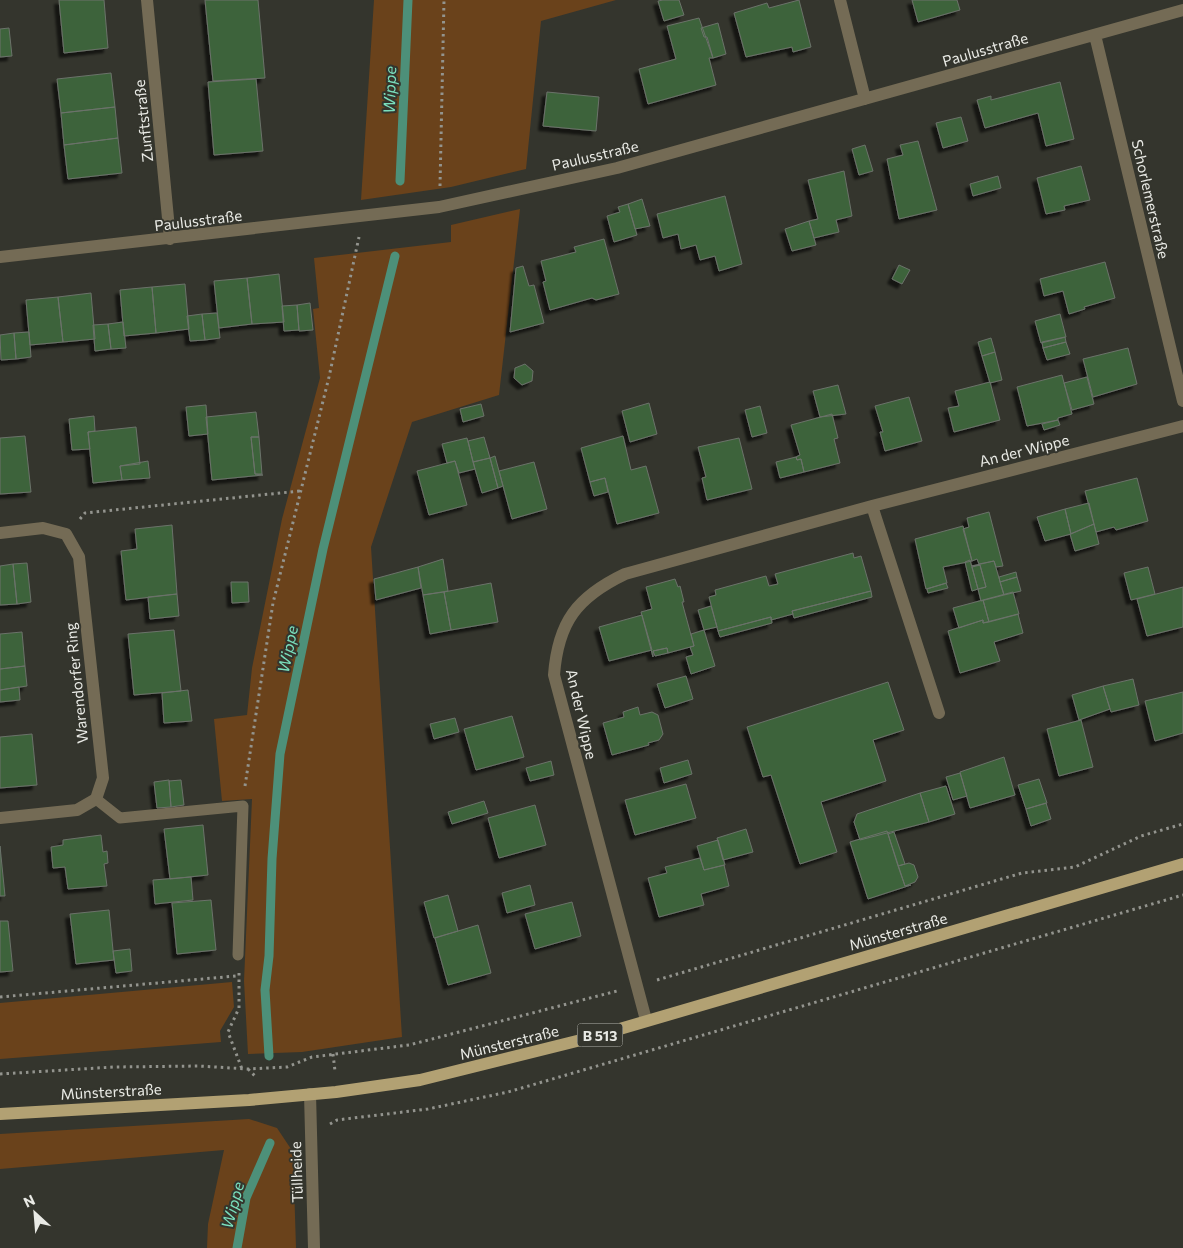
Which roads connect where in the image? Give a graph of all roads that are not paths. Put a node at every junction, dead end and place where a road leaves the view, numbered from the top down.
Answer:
1 (147, 0) edge
2 (840, 0) edge
3 (1177, 8) edge
4 (1096, 35) junction
5 (865, 99) junction
6 (170, 239) junction
7 (0, 257) edge
8 (1183, 401) edge
9 (1183, 426) edge
10 (872, 506) junction
11 (0, 533) edge
12 (939, 714) dead end
13 (96, 799) junction
14 (0, 818) edge
15 (1183, 864) edge
16 (238, 955) road end
17 (646, 1020) junction
18 (310, 1094) junction
19 (0, 1114) edge
20 (314, 1248) edge

1 - 6 street, Zunftstraße
2 - 5 street
3 - 4 street, Paulusstraße
4 - 5 street, Paulusstraße
4 - 8 street, Schorlemerstraße
5 - 6 street, Paulusstraße
6 - 7 street, Paulusstraße
9 - 10 street, An der Wippe
10 - 12 street
10 - 17 street, An der Wippe
11 - 13 street, Warendorfer Ring
13 - 14 street
13 - 16 lane
15 - 17 main road, Münsterstraße / B 513
17 - 18 main road, Münsterstraße / B 513
18 - 19 main road, Münsterstraße / B 513
18 - 20 street, Tüllheide

